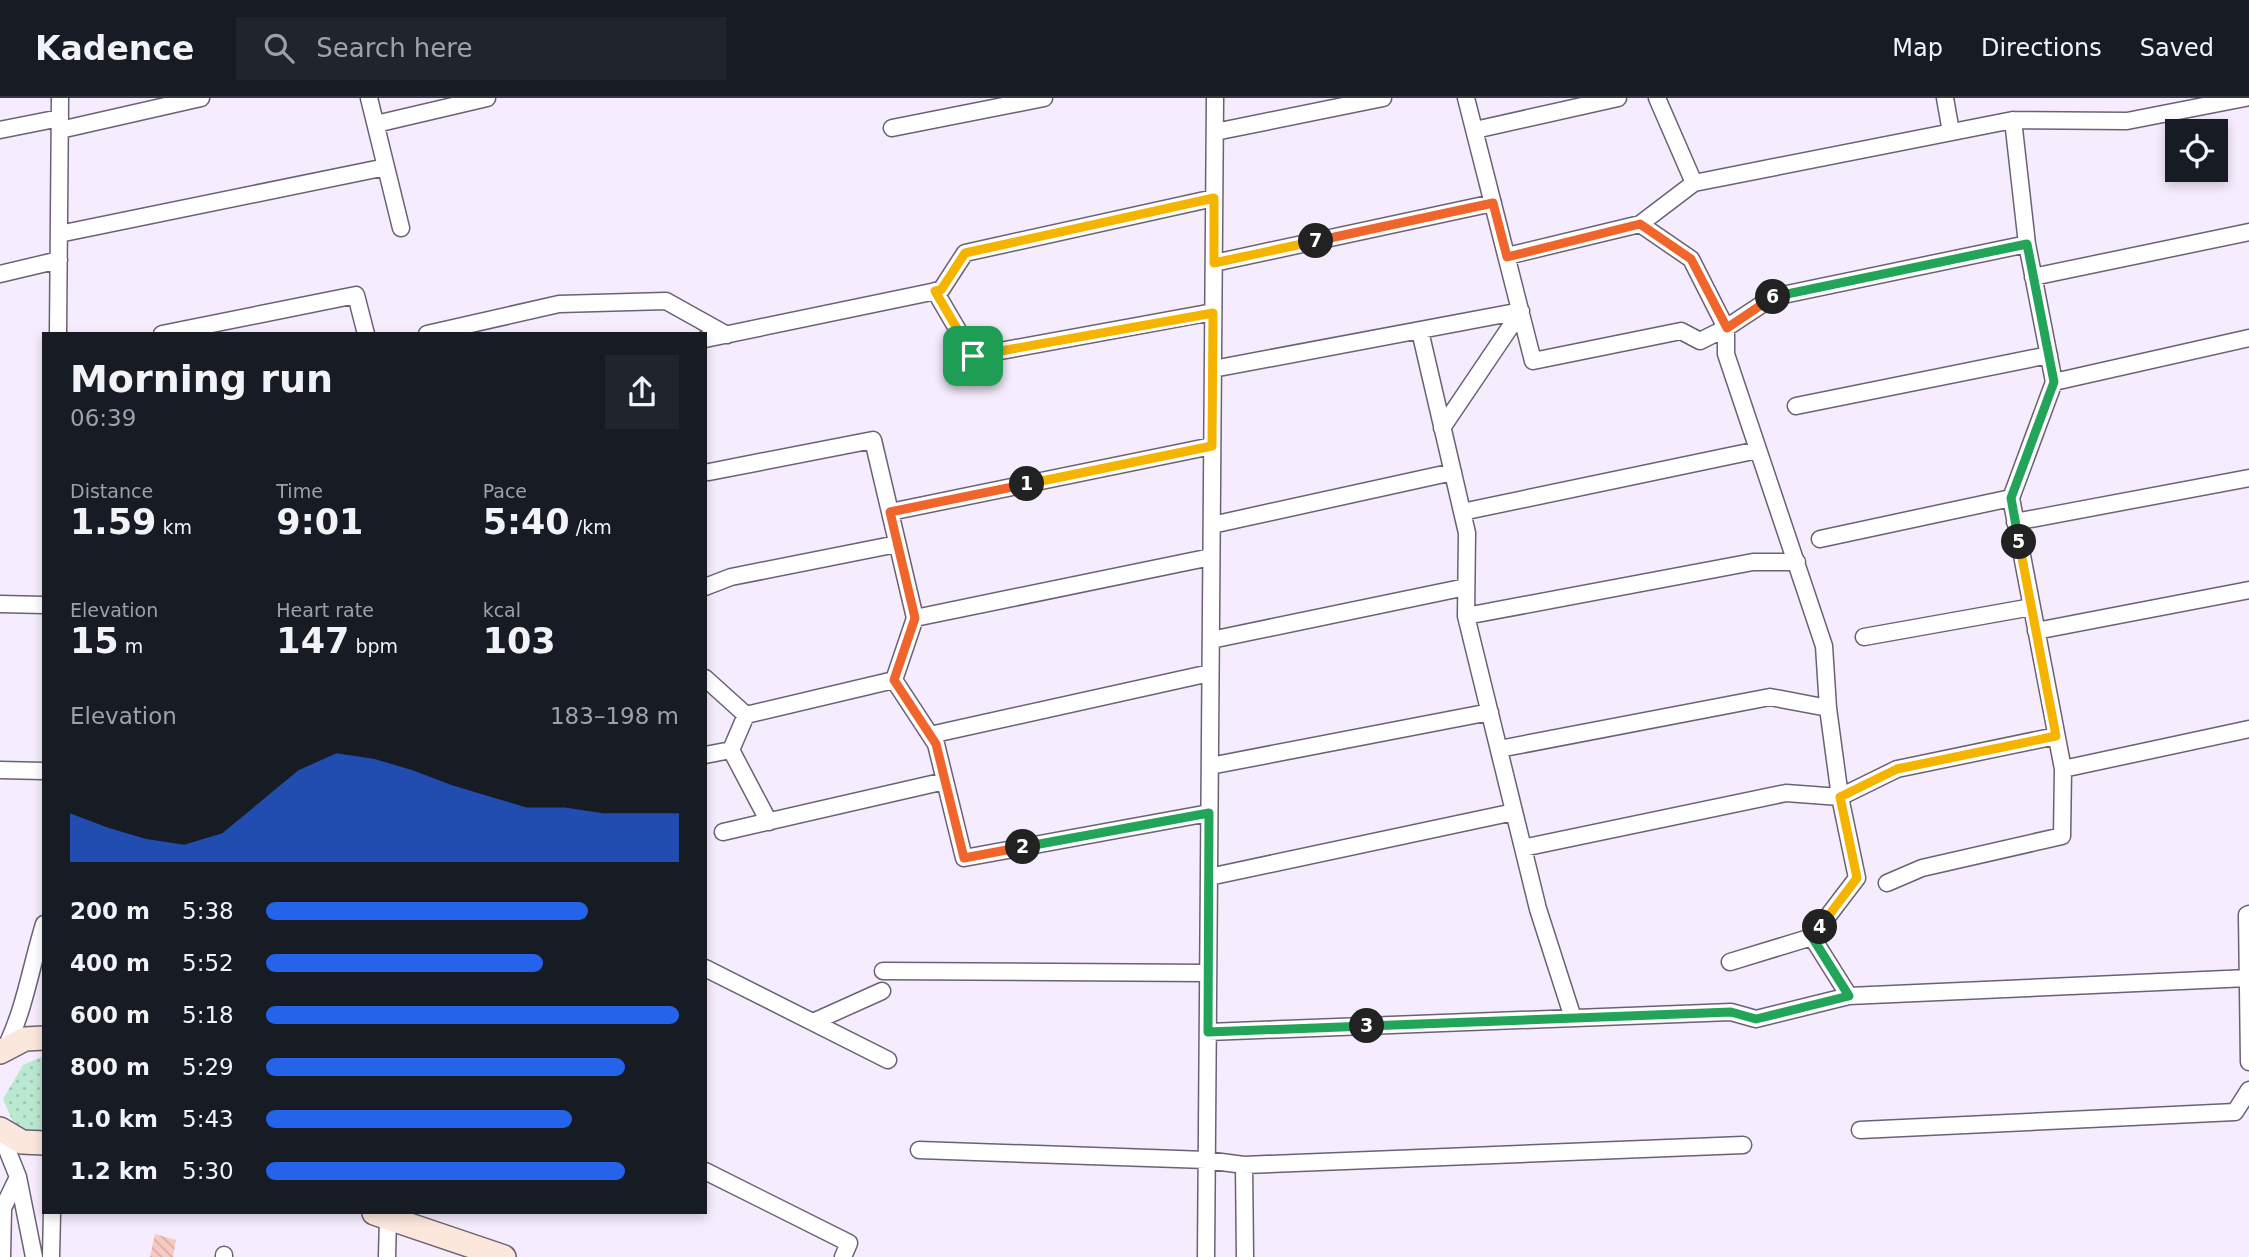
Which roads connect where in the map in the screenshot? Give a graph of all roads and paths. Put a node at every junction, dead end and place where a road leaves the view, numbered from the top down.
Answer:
1 (60, 98) edge
2 (201, 98) edge
3 (369, 98) edge
4 (439, 98) edge
5 (487, 98) edge
6 (1044, 98) edge
7 (1215, 98) edge
8 (1383, 98) edge
9 (1466, 98) edge
10 (1618, 98) edge
11 (1657, 98) edge
12 (1945, 98) edge
13 (2245, 98) edge
14 (2174, 105) edge
15 (455, 106) junction
16 (2013, 120) junction
17 (60, 124) junction
18 (376, 124) junction
19 (892, 128) dead end
20 (0, 130) edge
21 (1475, 130) junction
22 (1215, 132) junction
23 (1951, 132) junction
24 (386, 167) junction
25 (1694, 183) junction
26 (1214, 198) junction
27 (1493, 203) junction
28 (1640, 224) junction
29 (401, 228) dead end
30 (2249, 232) edge
31 (59, 234) junction
32 (2027, 244) junction
33 (1507, 257) junction
34 (59, 260) junction
35 (1214, 263) junction
36 (0, 274) edge
37 (2033, 277) junction
38 (935, 291) junction
39 (1521, 311) junction
40 (1213, 313) junction
41 (1727, 328) junction
42 (1420, 331) junction
43 (58, 332) edge
44 (172, 332) edge
45 (365, 332) edge
46 (436, 332) edge
47 (727, 335) junction
48 (2249, 338) edge
49 (707, 339) edge
50 (2049, 355) junction
51 (1213, 369) junction
52 (2054, 382) junction
53 (1796, 405) dead end
54 (1442, 428) junction
55 (1212, 446) junction
56 (1758, 450) junction
57 (709, 472) dead end
58 (1453, 472) junction
59 (2249, 478) edge
60 (2011, 498) junction
61 (890, 512) junction
62 (1462, 512) junction
63 (2015, 522) junction
64 (1212, 525) junction
65 (1820, 539) dead end
66 (897, 544) junction
67 (1211, 557) junction
68 (1797, 562) junction
69 (707, 586) edge
70 (1466, 587) junction
71 (2249, 590) edge
72 (0, 604) edge
73 (42, 605) edge
74 (2032, 607) junction
75 (1466, 616) junction
76 (915, 618) junction
77 (2036, 631) junction
78 (1864, 637) dead end
79 (1211, 640) junction
80 (1210, 673) junction
81 (707, 680) edge
82 (894, 680) junction
83 (1828, 708) junction
84 (1490, 712) junction
85 (746, 715) junction
86 (2249, 729) edge
87 (930, 735) junction
88 (2056, 736) junction
89 (1499, 749) junction
90 (731, 750) junction
91 (707, 755) edge
92 (1210, 766) junction
93 (2063, 769) junction
94 (0, 770) edge
95 (42, 771) edge
96 (945, 781) junction
97 (1840, 797) junction
98 (1514, 812) junction
99 (1209, 813) junction
100 (769, 822) junction
101 (723, 832) dead end
102 (1523, 848) junction
103 (1209, 877) junction
104 (1887, 883) dead end
105 (2249, 914) edge
106 (42, 931) edge
107 (1812, 937) junction
108 (1730, 961) dead end
109 (707, 969) edge
110 (883, 971) dead end
111 (1208, 974) junction
112 (2248, 978) edge
113 (882, 991) dead end
114 (1849, 996) junction
115 (1573, 1018) junction
116 (813, 1022) junction
117 (1208, 1032) junction
118 (42, 1038) edge
119 (2, 1051) edge
120 (888, 1060) dead end
121 (2249, 1062) edge
122 (2249, 1090) edge
123 (0, 1130) edge
124 (1860, 1130) dead end
125 (42, 1143) edge
126 (1743, 1145) dead end
127 (919, 1150) dead end
128 (1206, 1160) junction
129 (1244, 1165) junction
130 (707, 1172) edge
131 (18, 1177) junction
132 (52, 1214) edge
133 (381, 1215) edge
134 (2, 1257) edge
135 (34, 1257) edge
136 (51, 1257) edge
137 (387, 1257) edge
138 (505, 1257) edge
139 (843, 1257) edge
140 (1206, 1257) edge
141 (1245, 1257) edge

1 - 17 street
2 - 17 street
3 - 18 street
4 - 15 street
5 - 15 street
6 - 19 street
7 - 22 street
8 - 22 street
9 - 21 street
10 - 21 street
11 - 25 street
12 - 23 street
13 - 14 street
14 - 16 street
15 - 18 street
16 - 23 street
16 - 32 street
17 - 20 street
17 - 31 street
18 - 24 street
21 - 27 street
22 - 26 street
23 - 25 street
24 - 29 street
24 - 31 street
25 - 28 street
26 - 35 street
26 - 38 street
27 - 33 street
27 - 35 street
28 - 33 street
28 - 41 street
30 - 37 street
31 - 34 street
32 - 37 street
32 - 41 street
33 - 39 street
34 - 36 street
34 - 43 street
35 - 40 street
37 - 50 street
38 - 40 street
38 - 47 street
39 - 41 street
39 - 42 street
39 - 54 street
40 - 51 street
41 - 56 street
42 - 51 street
42 - 54 street
44 - 45 street
46 - 47 street
47 - 49 street
48 - 52 street
50 - 52 street
50 - 53 street
51 - 55 street
52 - 60 street
54 - 58 street
55 - 61 street
55 - 64 street
56 - 62 street
56 - 68 street
57 - 61 street
58 - 62 street
58 - 64 street
59 - 63 street
60 - 63 street
60 - 65 street
61 - 66 street
62 - 70 street
63 - 74 street
64 - 67 street
66 - 69 street
66 - 76 street
67 - 76 street
67 - 79 street
68 - 75 street
68 - 83 street
70 - 75 street
70 - 79 street
71 - 77 street
72 - 73 street
74 - 77 street
74 - 78 street
75 - 84 street
76 - 82 street
77 - 88 street
79 - 80 street
80 - 87 street
80 - 92 street
81 - 85 street
82 - 85 street
82 - 87 street
83 - 89 street
83 - 97 street
84 - 89 street
84 - 92 street
85 - 90 street
86 - 93 street
87 - 96 street
88 - 93 street
88 - 97 street
89 - 98 street
90 - 91 street
90 - 100 street
92 - 99 street
93 - 104 street
94 - 95 street
96 - 99 street
96 - 100 street
97 - 102 street
97 - 107 street
98 - 102 street
98 - 103 street
99 - 103 street
100 - 101 street
102 - 115 street
103 - 111 street
105 - 112 street
106 - 119 street
107 - 108 street
107 - 114 street
109 - 116 street
110 - 111 street
111 - 117 street
112 - 114 street
112 - 121 street
113 - 116 street
114 - 115 street
115 - 117 street
116 - 120 street
117 - 128 street
118 - 119 street
122 - 124 street
123 - 125 street
123 - 131 street
126 - 129 street
127 - 128 street
128 - 129 street
128 - 140 street
129 - 141 street
130 - 139 street
131 - 134 street
131 - 135 street
132 - 136 street
133 - 137 street
133 - 138 street

